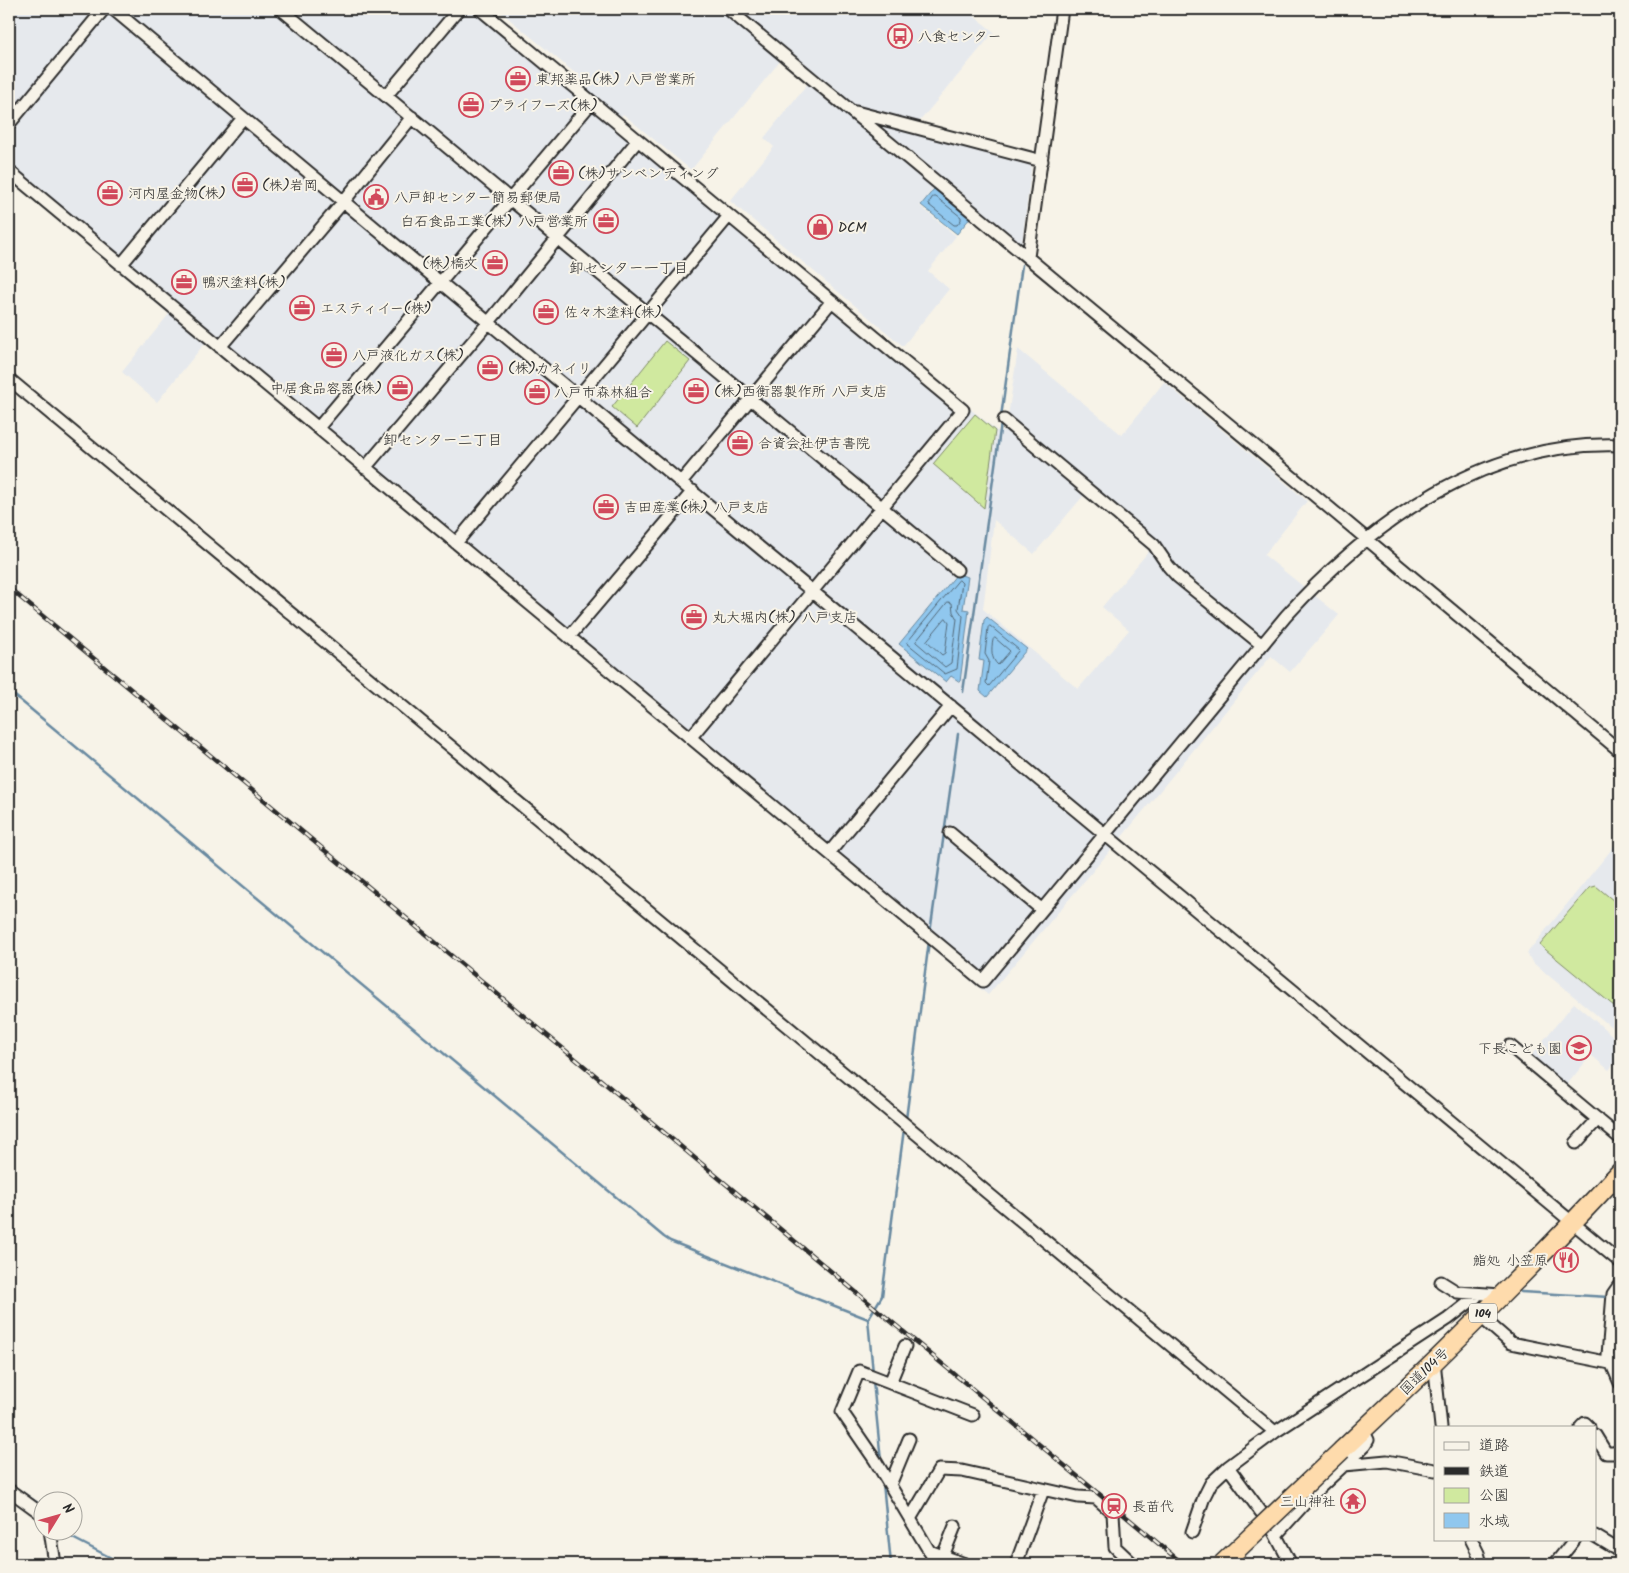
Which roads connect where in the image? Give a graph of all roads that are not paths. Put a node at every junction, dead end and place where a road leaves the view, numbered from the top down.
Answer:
1 (104, 9) edge
2 (113, 9) edge
3 (281, 9) edge
4 (459, 9) edge
5 (480, 9) edge
6 (728, 9) edge
7 (1062, 9) edge
8 (386, 96) junction
9 (592, 102) junction
10 (852, 111) junction
11 (243, 118) junction
12 (412, 118) junction
13 (9, 124) edge
14 (638, 140) junction
15 (1042, 161) junction
16 (9, 171) edge
17 (510, 199) junction
18 (344, 201) junction
19 (729, 216) junction
20 (558, 238) junction
21 (1028, 257) junction
22 (121, 265) junction
23 (440, 283) junction
24 (832, 301) junction
25 (648, 313) junction
26 (489, 322) junction
27 (220, 347) junction
28 (9, 380) edge
29 (578, 396) junction
30 (751, 399) junction
31 (1004, 420) dead end
32 (318, 428) junction
33 (1620, 445) edge
34 (365, 468) junction
35 (682, 482) junction
36 (693, 491) junction
37 (883, 508) junction
38 (1367, 539) junction
39 (456, 543) junction
40 (958, 570) dead end
41 (814, 591) junction
42 (569, 637) junction
43 (1262, 645) junction
44 (951, 706) junction
45 (691, 738) junction
46 (1620, 751) edge
47 (950, 833) dead end
48 (1105, 834) junction
49 (829, 853) junction
50 (1041, 910) junction
51 (1510, 1046) dead end
52 (1598, 1118) junction
53 (1620, 1138) edge
54 (1576, 1144) dead end
55 (1620, 1172) edge
56 (1573, 1223) junction
57 (1620, 1262) edge
58 (1441, 1282) dead end
59 (1620, 1284) edge
60 (1476, 1294) junction
61 (1502, 1295) junction
62 (1480, 1316) junction
63 (1448, 1319) junction
64 (1462, 1334) junction
65 (905, 1346) dead end
66 (1434, 1361) junction
67 (1610, 1363) junction
68 (1619, 1379) edge
69 (890, 1383) junction
70 (973, 1415) dead end
71 (1441, 1426) edge
72 (1274, 1432) junction
73 (1596, 1437) edge
74 (909, 1439) dead end
75 (1620, 1450) edge
76 (1343, 1457) junction
77 (1228, 1467) junction
78 (1434, 1470) edge
79 (890, 1485) junction
80 (9, 1490) edge
81 (1043, 1490) junction
82 (32, 1507) edge
83 (1261, 1512) dead end
84 (910, 1520) junction
85 (955, 1526) dead end
86 (1192, 1532) dead end
87 (1596, 1537) edge
88 (51, 1540) edge
89 (1471, 1540) edge
90 (1572, 1540) edge
91 (1620, 1551) edge
92 (940, 1560) edge
93 (55, 1564) edge
94 (965, 1564) edge
95 (1016, 1564) edge
96 (1133, 1564) edge
97 (1222, 1564) edge
98 (1291, 1564) edge
99 (1481, 1564) edge
100 (1555, 1564) edge

1 - 13 street
2 - 11 street
3 - 8 street
4 - 8 street
5 - 9 street
6 - 10 street
7 - 15 street
8 - 12 street
9 - 14 street
9 - 17 street
10 - 15 street
10 - 21 street
11 - 18 street
11 - 22 street
12 - 17 street
12 - 18 street
14 - 19 street
14 - 20 street
15 - 21 street
16 - 22 street
17 - 20 street
17 - 23 street
18 - 23 street
18 - 27 street
19 - 24 street
19 - 25 street
20 - 25 street
20 - 26 street
21 - 38 street
22 - 27 street
23 - 26 street
23 - 32 street
24 - 30 street
24 - 37 street
25 - 29 street
25 - 30 street
26 - 29 street
26 - 34 street
27 - 32 street
28 - 72 street
29 - 35 street
29 - 39 street
30 - 35 street
30 - 37 street
31 - 43 street
32 - 34 street
33 - 38 street
34 - 39 street
35 - 36 street
36 - 41 street
36 - 42 street
37 - 40 street
37 - 41 street
38 - 43 street
38 - 46 street
39 - 42 street
41 - 44 street
41 - 45 street
42 - 45 street
43 - 48 street
44 - 48 street
44 - 49 street
45 - 49 street
47 - 50 street
48 - 50 street
48 - 56 street
49 - 50 street
51 - 52 street
52 - 53 street
52 - 54 street
55 - 56 highway, 国道104号 / 104
56 - 57 street
56 - 61 highway, 国道104号 / 104
58 - 60 street
59 - 67 street
60 - 61 street
60 - 63 street
61 - 62 highway, 国道104号 / 104
62 - 64 highway, 国道104号 / 104
62 - 67 street
63 - 64 street
63 - 72 street
64 - 66 highway, 国道104号 / 104
65 - 69 street
66 - 71 street
66 - 76 highway, 国道104号 / 104
67 - 68 street
69 - 70 street
69 - 79 street
72 - 77 street
73 - 75 street
74 - 79 street
76 - 78 street
76 - 97 highway, 国道104号 / 104, bridge
76 - 98 street
77 - 83 street
77 - 86 street
79 - 84 street
80 - 82 street
81 - 84 street
81 - 95 street
81 - 96 street
84 - 92 street
85 - 92 street
87 - 91 street
88 - 93 street
89 - 99 street
90 - 100 street
92 - 94 street

